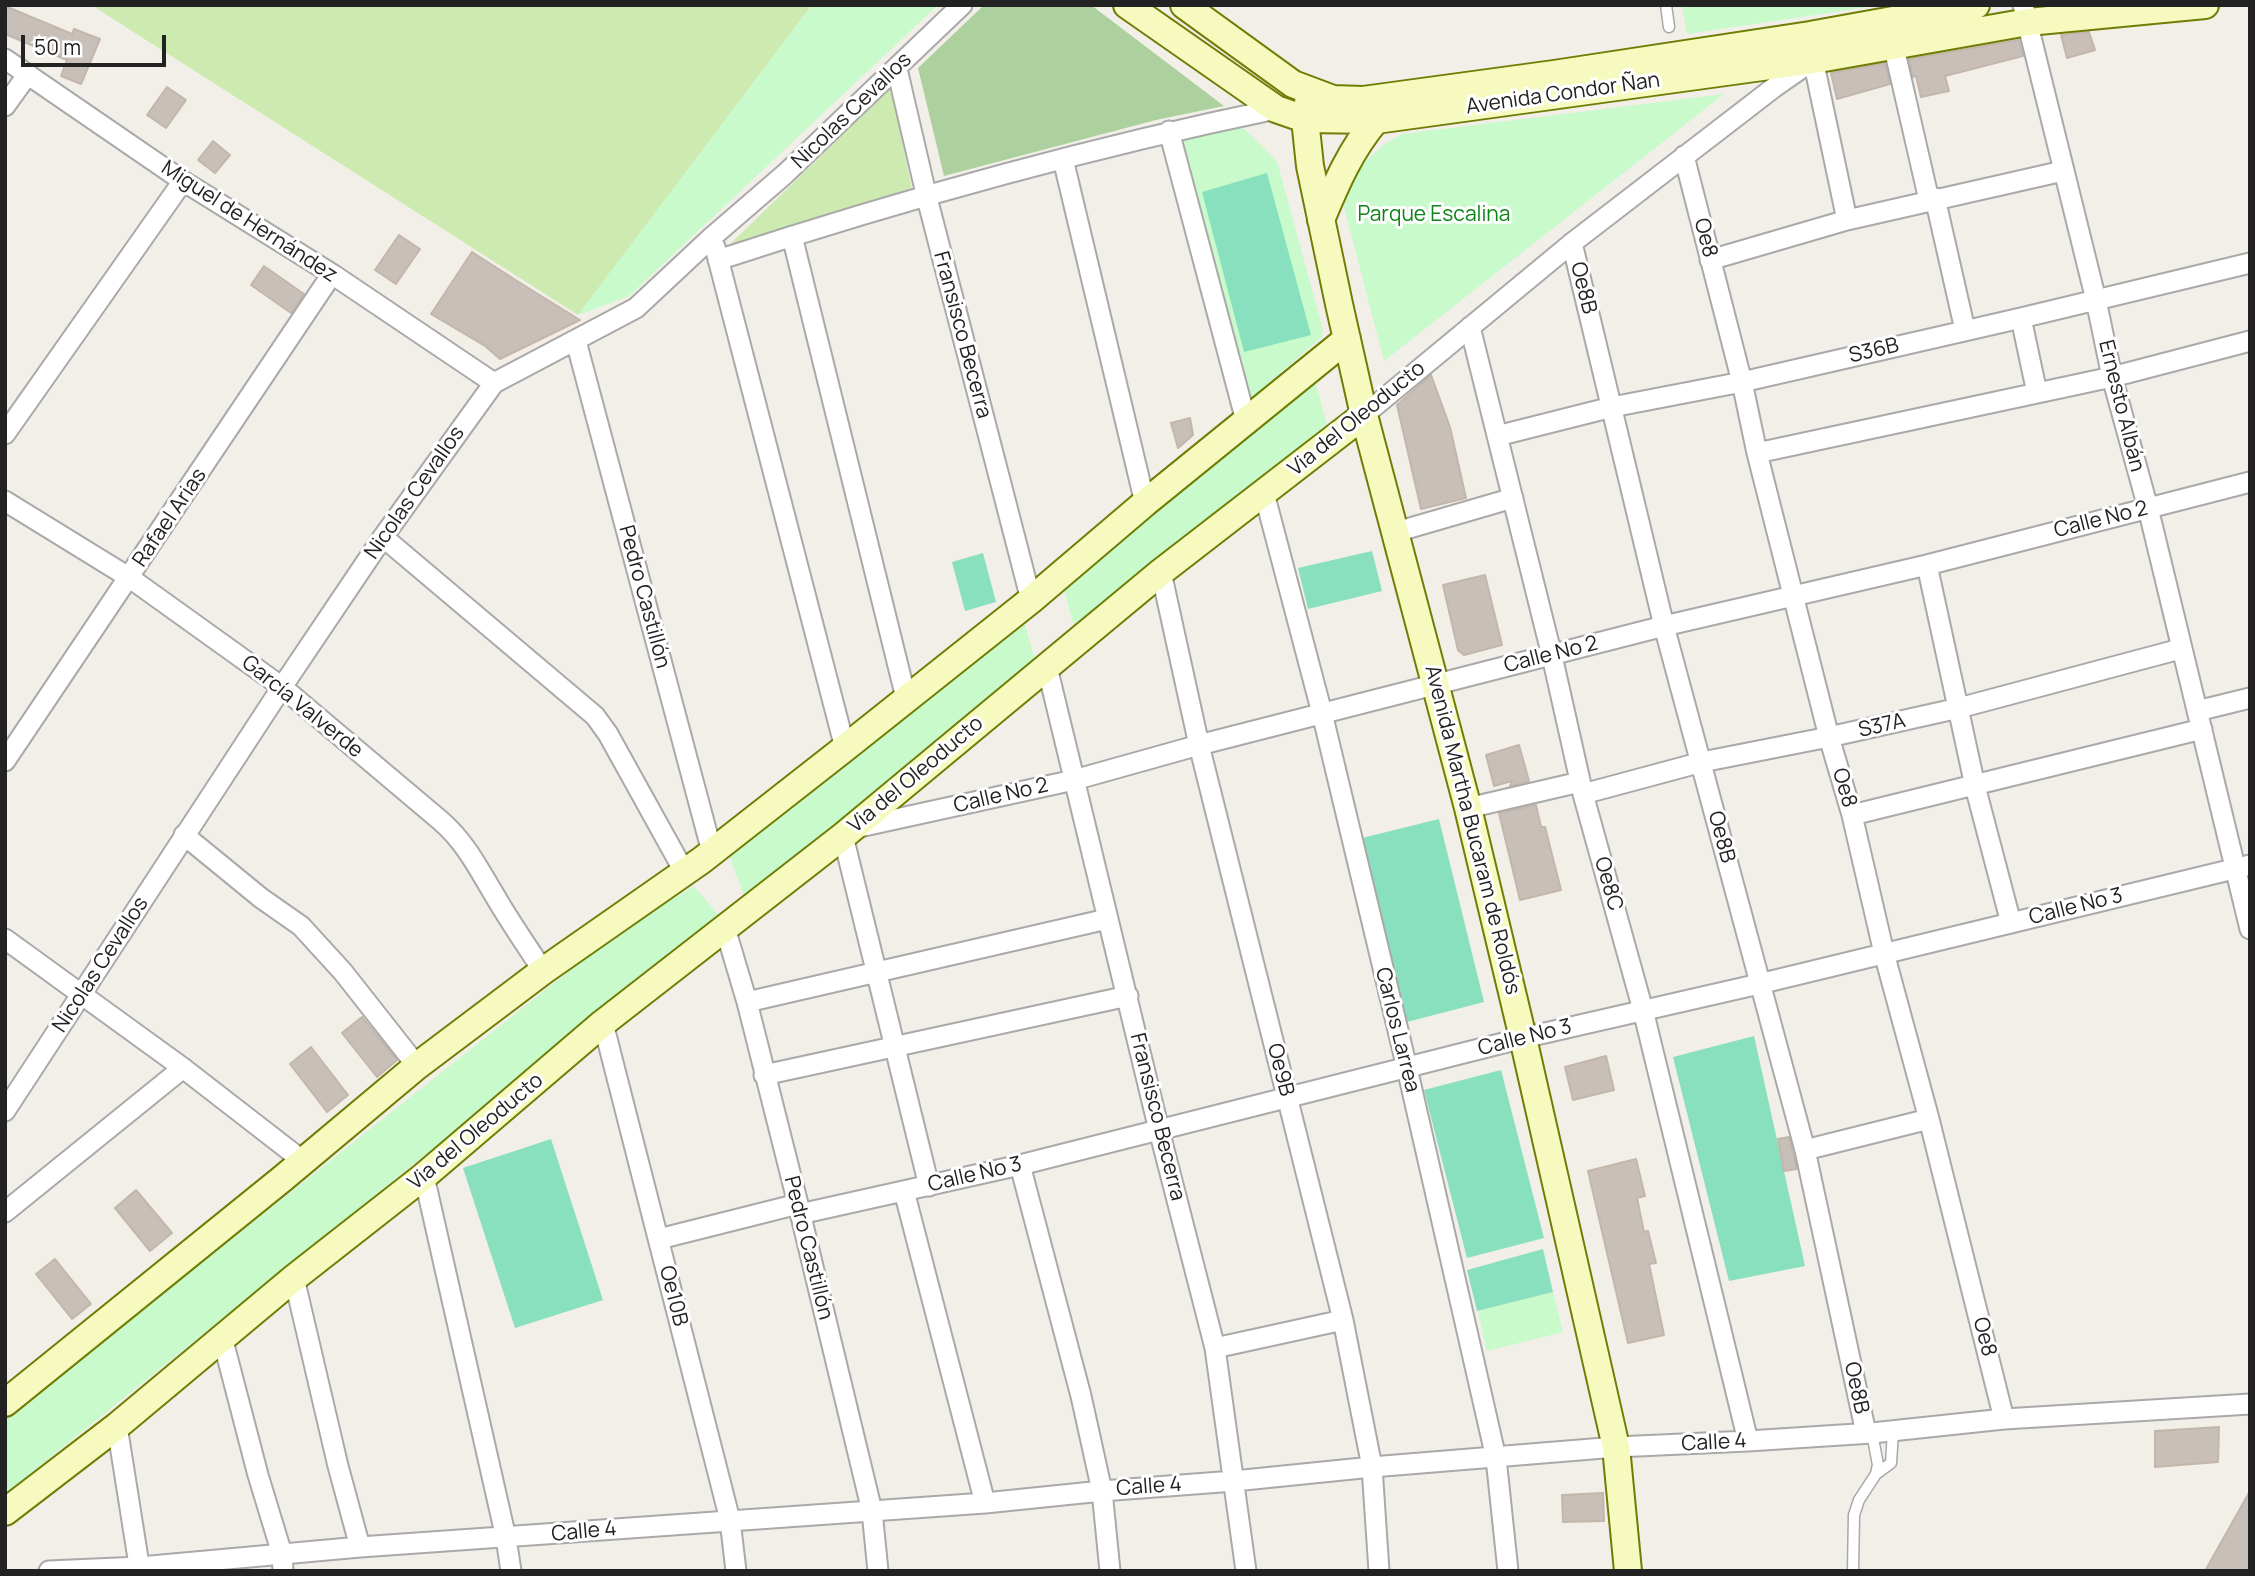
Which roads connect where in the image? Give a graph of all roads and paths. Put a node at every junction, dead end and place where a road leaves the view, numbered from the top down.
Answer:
1 (962, 5) edge
2 (1127, 5) edge
3 (1184, 5) edge
4 (1666, 5) edge
5 (1976, 5) edge
6 (2205, 5) edge
7 (2026, 14) edge
8 (1669, 27) dead end
9 (1811, 48) junction
10 (1894, 48) junction
11 (5, 59) edge
12 (897, 69) junction
13 (28, 74) junction
14 (1310, 92) junction
15 (5, 106) edge
16 (1276, 109) junction
17 (1305, 119) junction
18 (1376, 120) junction
19 (1169, 131) junction
20 (1684, 156) junction
21 (1063, 159) junction
22 (2063, 170) junction
23 (183, 181) junction
24 (927, 198) junction
25 (1932, 199) junction
26 (1321, 220) junction
27 (1847, 220) junction
28 (792, 236) junction
29 (712, 237) junction
30 (1572, 243) junction
31 (718, 260) junction
32 (1710, 260) junction
33 (2250, 263) edge
34 (332, 274) junction
35 (2096, 300) junction
36 (2021, 318) junction
37 (1470, 327) junction
38 (1965, 330) junction
39 (1347, 339) junction
40 (576, 341) junction
41 (2250, 341) edge
42 (2112, 377) junction
43 (1742, 382) junction
44 (494, 383) junction
45 (2037, 393) junction
46 (1612, 407) junction
47 (1364, 415) junction
48 (1246, 421) junction
49 (5, 434) edge
50 (1497, 436) junction
51 (1757, 453) junction
52 (2250, 482) edge
53 (1264, 493) junction
54 (1513, 498) junction
55 (5, 501) edge
56 (1145, 503) junction
57 (2148, 508) junction
58 (1396, 532) junction
59 (383, 537) junction
60 (1927, 565) junction
61 (1161, 572) junction
62 (130, 578) junction
63 (1795, 596) junction
64 (1031, 600) junction
65 (1664, 626) junction
66 (2180, 649) junction
67 (1552, 656) junction
68 (1046, 667) junction
69 (1437, 684) junction
70 (282, 687) junction
71 (906, 698) junction
72 (2250, 698) edge
73 (1959, 708) junction
74 (1322, 713) junction
75 (2199, 720) junction
76 (1829, 737) junction
77 (1199, 745) junction
78 (845, 748) junction
79 (5, 761) edge
80 (1702, 762) junction
81 (1074, 780) junction
82 (1975, 786) junction
83 (1581, 788) junction
84 (1468, 808) junction
85 (1852, 815) junction
86 (847, 832) junction
87 (184, 835) junction
88 (712, 852) junction
89 (2243, 867) edge
90 (685, 873) junction
91 (1107, 919) junction
92 (2011, 923) junction
93 (725, 928) junction
94 (2250, 929) edge
95 (5, 939) edge
96 (1884, 953) junction
97 (543, 971) junction
98 (877, 972) junction
99 (1759, 984) junction
100 (82, 996) junction
101 (1128, 996) junction
102 (747, 1002) junction
103 (1643, 1010) junction
104 (603, 1023) junction
105 (1523, 1038) junction
106 (897, 1048) junction
107 (417, 1066) junction
108 (183, 1068) junction
109 (1407, 1068) junction
110 (764, 1075) junction
111 (1286, 1097) junction
112 (5, 1111) edge
113 (1929, 1119) junction
114 (1159, 1130) junction
115 (1805, 1150) junction
116 (303, 1161) junction
117 (1020, 1165) junction
118 (424, 1176) junction
119 (929, 1186) junction
120 (904, 1191) junction
121 (799, 1209) junction
122 (5, 1212) edge
123 (659, 1239) junction
124 (294, 1278) junction
125 (1343, 1320) junction
126 (222, 1337) junction
127 (1215, 1349) junction
128 (5, 1403) edge
129 (2250, 1404) edge
130 (2004, 1419) junction
131 (117, 1426) junction
132 (1893, 1430) junction
133 (1869, 1433) junction
134 (1748, 1441) junction
135 (1616, 1447) junction
136 (1496, 1458) junction
137 (1372, 1467) junction
138 (1876, 1474) junction
139 (1234, 1481) junction
140 (1102, 1491) junction
141 (985, 1503) junction
142 (872, 1511) junction
143 (5, 1512) edge
144 (730, 1520) junction
145 (506, 1538) junction
146 (360, 1547) junction
147 (282, 1562) edge
148 (140, 1569) edge
149 (48, 1571) edge
150 (511, 1571) edge
151 (736, 1571) edge
152 (878, 1571) edge
153 (1110, 1571) edge
154 (1246, 1571) edge
155 (1379, 1571) edge
156 (1508, 1571) edge
157 (1628, 1571) edge
158 (1853, 1571) edge

1 - 12 street, Nicolas Cevallos
2 - 16 street, Avenida Condor Ñan
3 - 14 street, Avenida Condor Ñan
4 - 8 lane
5 - 9 street, Avenida Condor Ñan
6 - 7 street
7 - 10 street, Avenida Condor Ñan
7 - 22 street, Ernesto Albán
9 - 10 street, Avenida Condor Ñan
9 - 14 street, Avenida Condor Ñan
9 - 18 street, Avenida Condor Ñan
9 - 20 street, Via del Oleoducto
9 - 27 street
10 - 25 street
11 - 13 street, Miguel de Hernández
12 - 24 street, Fransisco Becerra
12 - 29 street, Nicolas Cevallos
13 - 15 street
13 - 23 street, Miguel de Hernández
14 - 17 street, Avenida Martha Bucaram de Roldós
16 - 17 street, Avenida Condor Ñan
16 - 19 street
17 - 18 street, Avenida Condor Ñan
17 - 26 street, Avenida Martha Bucaram de Roldós
18 - 26 street
19 - 21 street
19 - 48 street
20 - 30 street, Via del Oleoducto
20 - 32 street, Oe8
21 - 24 street
21 - 56 street
22 - 25 street
22 - 35 street, Ernesto Albán
23 - 34 street, Miguel de Hernández
23 - 49 street
24 - 28 street
24 - 64 street, Fransisco Becerra
25 - 27 street
25 - 38 street
26 - 39 street, Avenida Martha Bucaram de Roldós
27 - 32 street
28 - 31 street
28 - 71 street
29 - 31 street
29 - 40 street, Nicolas Cevallos
30 - 37 street, Via del Oleoducto
30 - 46 street, Oe8B
31 - 78 street
32 - 43 street, Oe8
33 - 35 street, S36B
34 - 44 street, Miguel de Hernández
34 - 62 street, Rafael Arias
35 - 36 street, S36B
35 - 42 street, Ernesto Albán
36 - 38 street, S36B
36 - 45 street
37 - 47 street, Via del Oleoducto
37 - 50 street, Oe8C
38 - 43 street, S36B
39 - 47 street, Avenida Martha Bucaram de Roldós
39 - 48 street
40 - 44 street, Nicolas Cevallos
40 - 88 street, Pedro Castillón
41 - 42 street
42 - 45 street
42 - 57 street, Ernesto Albán
43 - 46 street, S36B
43 - 51 street, Oe8
44 - 59 street, Nicolas Cevallos
45 - 51 street
46 - 50 street, S36B
46 - 65 street, Oe8B
47 - 53 street, Via del Oleoducto
47 - 58 street, Avenida Martha Bucaram de Roldós
48 - 56 street
50 - 54 street, Oe8C
51 - 63 street, Oe8
52 - 57 street, Calle No 2
53 - 61 street, Via del Oleoducto
53 - 74 street, Carlos Larrea
54 - 58 street
54 - 67 street, Oe8C
55 - 62 street, García Valverde
56 - 64 street
57 - 60 street, Calle No 2
57 - 66 street, Ernesto Albán
58 - 69 street, Avenida Martha Bucaram de Roldós
59 - 70 street, Nicolas Cevallos
59 - 90 street
60 - 63 street, Calle No 2
60 - 73 street
61 - 68 street, Via del Oleoducto
61 - 77 street, Oe9B
62 - 70 street, García Valverde
62 - 79 street, Rafael Arias
63 - 65 street, Calle No 2
63 - 76 street, Oe8
64 - 71 street
65 - 67 street, Calle No 2
65 - 80 street, Oe8B
66 - 73 street, S37A
66 - 75 street, Ernesto Albán
67 - 69 street, Calle No 2
67 - 83 street, Oe8C
68 - 81 street, Fransisco Becerra
68 - 86 street, Via del Oleoducto
69 - 74 street, Calle No 2
69 - 84 street, Avenida Martha Bucaram de Roldós
70 - 87 street, Nicolas Cevallos
70 - 97 street, García Valverde
71 - 78 street
72 - 75 street
73 - 76 street, S37A
73 - 82 street
74 - 77 street, Calle No 2
74 - 109 street, Carlos Larrea
75 - 82 street
75 - 89 street, Ernesto Albán
76 - 80 street, S37A
76 - 85 street, Oe8
77 - 81 street, Calle No 2
77 - 111 street, Oe9B
78 - 88 street
80 - 83 street, S37A
80 - 99 street, Oe8B
81 - 86 street, Calle No 2
81 - 91 street, Fransisco Becerra
82 - 85 street
82 - 92 street
83 - 84 street, S37A
83 - 103 street, Oe8C
84 - 105 street, Avenida Martha Bucaram de Roldós
85 - 96 street, Oe8
86 - 93 street, Via del Oleoducto
86 - 98 street
87 - 100 street, Nicolas Cevallos
87 - 107 street
88 - 90 street
89 - 92 street, Calle No 3
89 - 94 street, Ernesto Albán
90 - 97 street
91 - 98 street
91 - 101 street, Fransisco Becerra
92 - 96 street, Calle No 3
93 - 102 street, Pedro Castillón
93 - 104 street, Via del Oleoducto
95 - 100 street
96 - 99 street, Calle No 3
96 - 113 street, Oe8
97 - 107 street
98 - 102 street
98 - 106 street
99 - 103 street, Calle No 3
99 - 115 street, Oe8B
100 - 108 street
100 - 112 street, Nicolas Cevallos
101 - 106 street
101 - 114 street, Fransisco Becerra
102 - 110 street, Pedro Castillón
103 - 105 street, Calle No 3
103 - 134 street, Oe8C
104 - 118 street, Via del Oleoducto
104 - 123 street, Oe10B
105 - 109 street, Calle No 3
105 - 135 street, Avenida Martha Bucaram de Roldós
106 - 110 street
106 - 119 street
107 - 116 street
108 - 116 street
108 - 122 street
109 - 111 street, Calle No 3
109 - 136 street, Carlos Larrea
110 - 121 street, Pedro Castillón
111 - 114 street, Calle No 3
111 - 125 street, Oe9B
113 - 115 street
113 - 130 street, Oe8
114 - 117 street, Calle No 3
114 - 127 street, Fransisco Becerra
115 - 133 street, Oe8B
116 - 128 street
117 - 119 street, Calle No 3
117 - 140 street
118 - 124 street, Via del Oleoducto
118 - 145 street
119 - 120 street, Calle No 3
120 - 121 street, Calle No 3
120 - 141 street
121 - 123 street, Calle No 3
121 - 142 street, Pedro Castillón
123 - 144 street, Oe10B
124 - 126 street, Via del Oleoducto
124 - 146 street
125 - 127 street
125 - 137 street, Oe9B
126 - 131 street, Via del Oleoducto
126 - 147 street
127 - 139 street, Fransisco Becerra
129 - 130 street, Calle 4
130 - 132 street, Calle 4
131 - 143 street, Via del Oleoducto
131 - 148 street
132 - 133 street, Calle 4
132 - 138 lane
133 - 134 street, Calle 4
133 - 138 lane
134 - 135 street, Calle 4
135 - 136 street, Calle 4
135 - 157 street, Avenida Martha Bucaram de Roldós
136 - 137 street, Calle 4
136 - 156 street, Carlos Larrea
137 - 139 street, Calle 4
137 - 155 street, Oe9B
138 - 158 lane
139 - 140 street, Calle 4
139 - 154 street, Fransisco Becerra
140 - 141 street, Calle 4
140 - 153 street
141 - 142 street, Calle 4
142 - 144 street, Calle 4
142 - 152 street, Pedro Castillón
144 - 145 street, Calle 4
144 - 151 street, Oe10B
145 - 146 street, Calle 4
145 - 150 street
146 - 147 street, Calle 4
147 - 148 street, Calle 4
148 - 149 street, Calle 4

